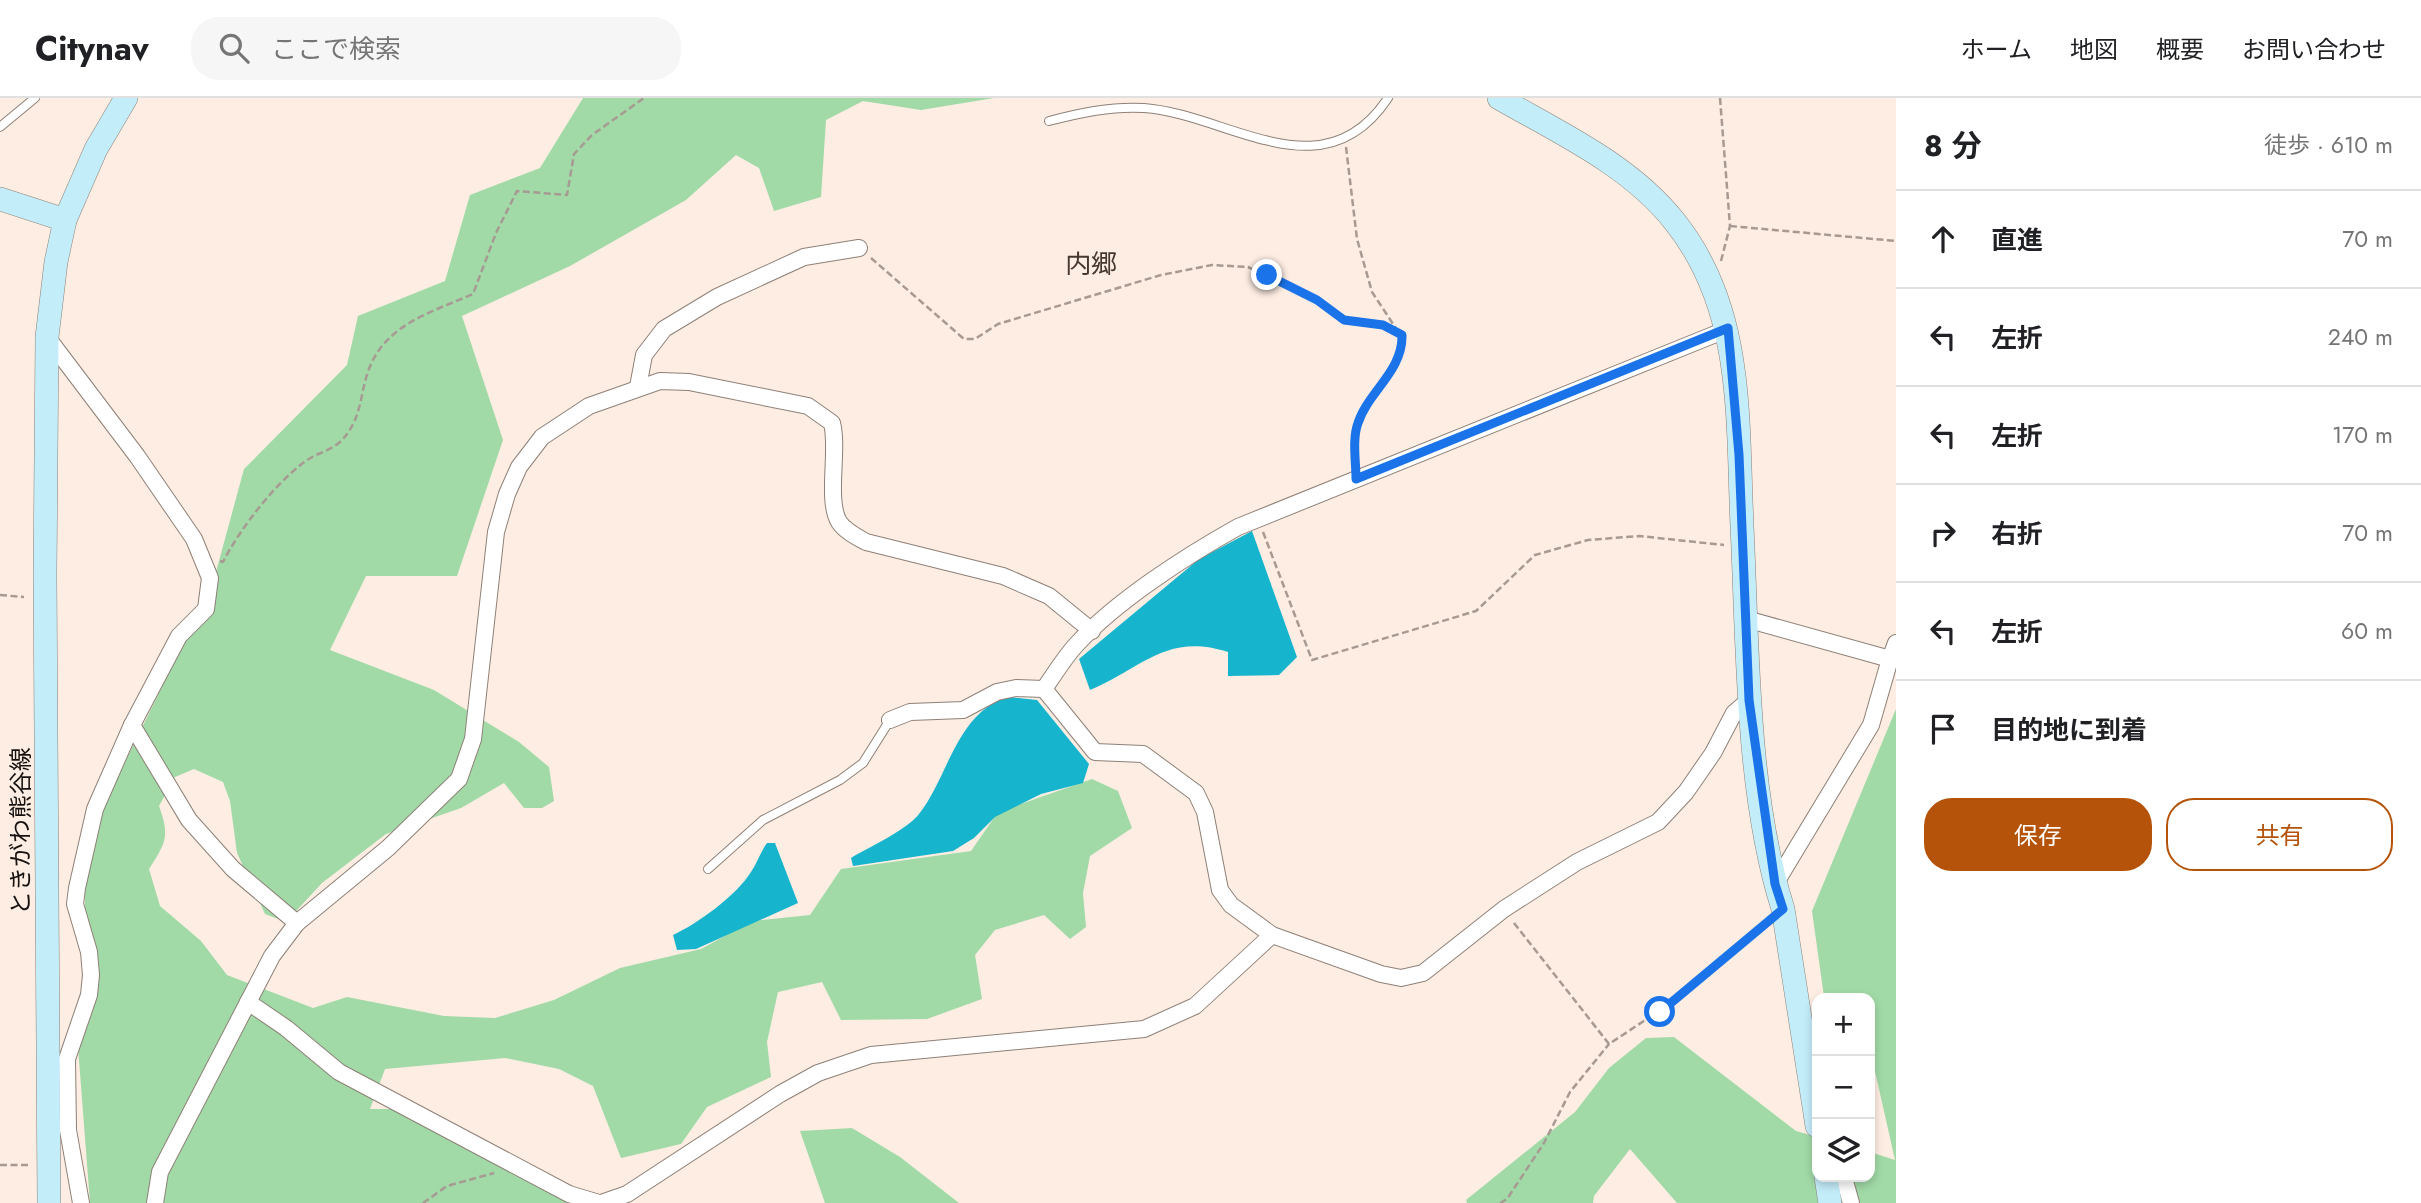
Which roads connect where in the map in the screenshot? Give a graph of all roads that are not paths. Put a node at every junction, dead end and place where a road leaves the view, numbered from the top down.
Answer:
1 (35, 98) edge
2 (126, 98) edge
3 (1388, 98) edge
4 (1499, 98) edge
5 (1049, 121) dead end
6 (0, 127) edge
7 (0, 199) edge
8 (65, 220) junction
9 (859, 248) road end
10 (1728, 328) junction
11 (47, 337) junction
12 (638, 387) junction
13 (1746, 619) junction
14 (1092, 631) junction
15 (1893, 651) edge
16 (1044, 689) junction
17 (1749, 700) junction
18 (890, 720) joint
19 (132, 725) junction
20 (708, 869) dead end
21 (1775, 884) junction
22 (297, 923) junction
23 (1272, 935) junction
24 (248, 1002) junction
25 (1816, 1119) edge
26 (1827, 1182) edge
27 (1843, 1182) edge
28 (49, 1203) edge
29 (81, 1203) edge
30 (155, 1203) edge
31 (600, 1203) edge
32 (1830, 1203) edge
33 (1851, 1203) edge

1 - 6 lane
2 - 8 street, ときがわ熊谷線
3 - 5 lane
4 - 10 street
7 - 8 street
8 - 11 street, ときがわ熊谷線
9 - 12 street
10 - 13 street
10 - 14 street
11 - 19 street
11 - 28 street, ときがわ熊谷線
12 - 14 street
12 - 22 street
13 - 15 street
13 - 17 street
14 - 16 street
15 - 21 street
16 - 18 street
16 - 23 street
17 - 21 street
17 - 23 street
18 - 20 lane
19 - 22 street
19 - 29 street
21 - 25 street
22 - 24 street
23 - 31 street
24 - 30 street
24 - 31 street
26 - 32 street
27 - 33 street

